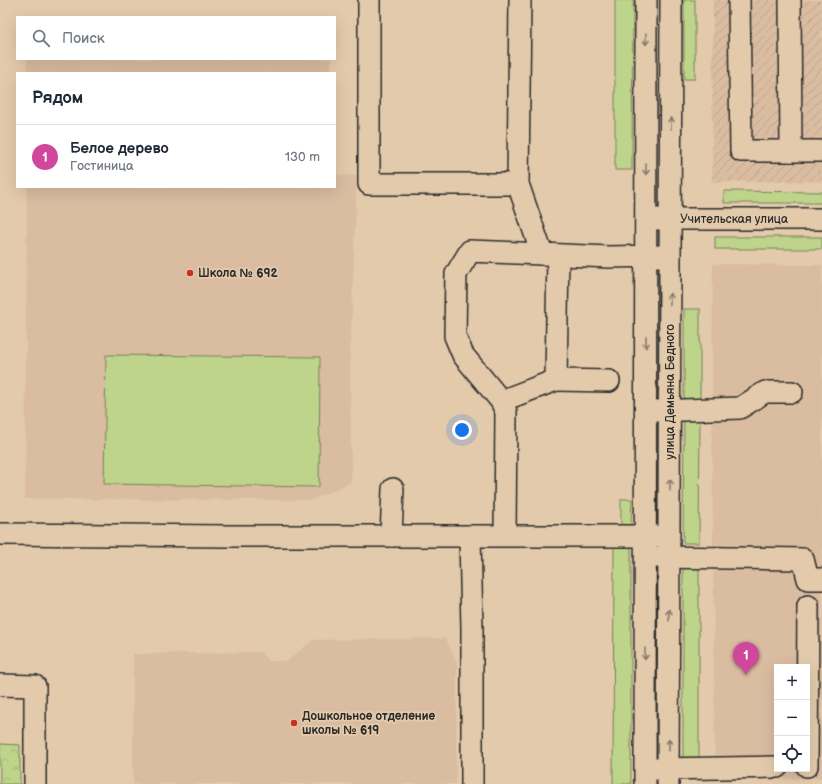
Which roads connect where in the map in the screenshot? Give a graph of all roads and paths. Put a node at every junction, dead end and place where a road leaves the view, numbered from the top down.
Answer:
1 (368, 0) edge
2 (520, 0) edge
3 (646, 0) edge
4 (672, 0) edge
5 (739, 0) edge
6 (790, 0) edge
7 (791, 151) junction
8 (822, 151) edge
9 (518, 184) junction
10 (671, 218) junction
11 (646, 219) junction
12 (822, 219) edge
13 (550, 254) junction
14 (670, 255) junction
15 (646, 257) junction
16 (556, 380) junction
17 (609, 381) dead end
18 (792, 392) dead end
19 (501, 401) junction
20 (646, 411) junction
21 (670, 411) junction
22 (393, 489) dead end
23 (0, 534) edge
24 (504, 535) junction
25 (391, 536) junction
26 (470, 536) junction
27 (645, 536) junction
28 (669, 536) junction
29 (645, 557) junction
30 (669, 557) junction
31 (822, 579) edge
32 (808, 606) dead end
33 (0, 685) edge
34 (812, 759) edge
35 (774, 767) edge
36 (645, 777) edge
37 (668, 777) edge
38 (35, 784) edge
39 (472, 784) edge

1 - 9 street
2 - 9 street
3 -> 11 street, улица Демьяна Бедного
10 -> 4 street, улица Демьяна Бедного
5 - 7 street
6 - 7 street
7 - 8 street
9 - 13 street
10 - 11 street, Учительская улица
10 - 12 street, Учительская улица
10 - 14 street, улица Демьяна Бедного
11 - 15 street, улица Демьяна Бедного
13 - 15 street
13 - 16 street
13 - 19 street
14 - 15 street
21 -> 14 street, улица Демьяна Бедного
15 -> 20 street, улица Демьяна Бедного
16 - 17 street
16 - 19 street
18 - 21 street
19 - 24 street
20 - 21 street
20 - 27 street, улица Демьяна Бедного
28 -> 21 street, улица Демьяна Бедного
22 - 25 street
23 - 25 street
24 - 26 street
24 - 27 street
25 - 26 street
26 - 39 street
27 - 28 street
27 - 29 street, улица Демьяна Бедного
28 - 30 street, улица Демьяна Бедного
29 - 30 street
29 -> 36 street, улица Демьяна Бедного
30 - 31 street
37 -> 30 street, улица Демьяна Бедного
32 - 34 street
33 - 38 street
35 - 37 street
36 - 37 street

